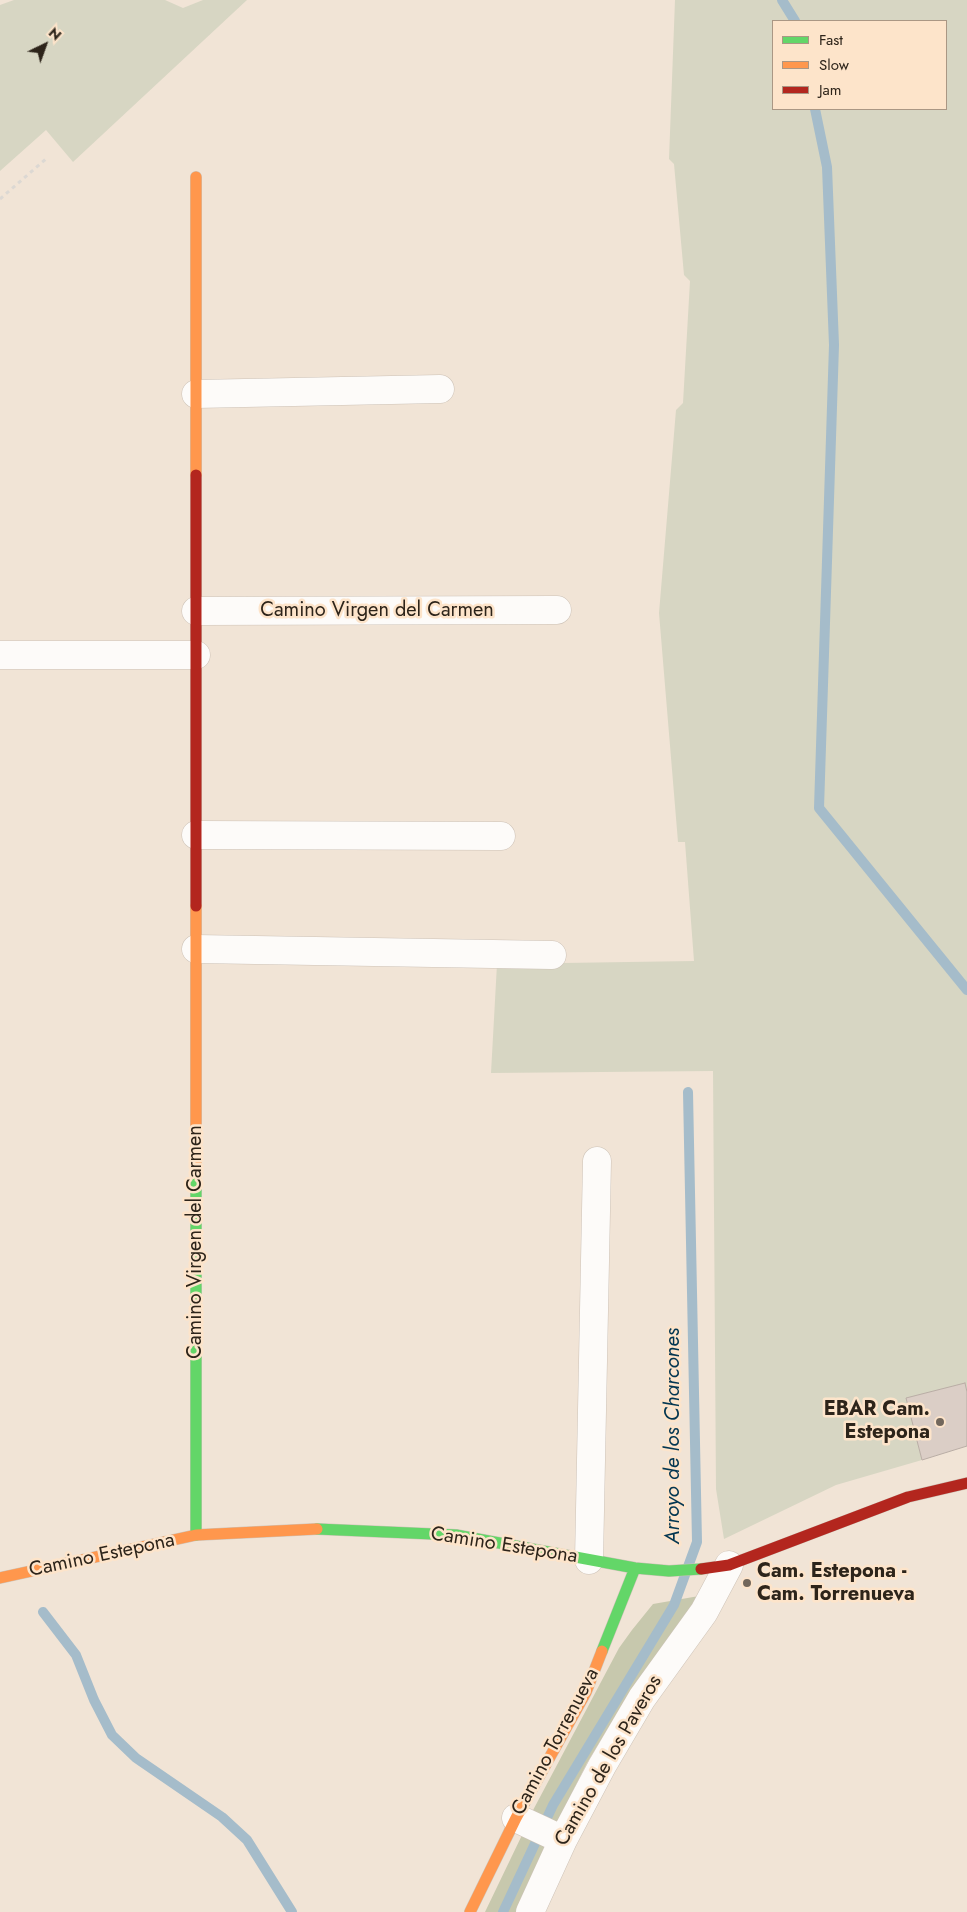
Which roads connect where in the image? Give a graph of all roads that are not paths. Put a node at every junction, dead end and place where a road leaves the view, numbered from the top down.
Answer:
1 (196, 177) dead end
2 (440, 389) dead end
3 (196, 394) junction
4 (558, 610) dead end
5 (196, 611) junction
6 (0, 655) edge
7 (196, 655) junction
8 (196, 835) junction
9 (501, 836) dead end
10 (196, 949) junction
11 (552, 955) dead end
12 (596, 1161) dead end
13 (967, 1483) edge
14 (196, 1535) junction
15 (589, 1560) junction
16 (721, 1566) junction
17 (635, 1568) junction
18 (0, 1578) edge
19 (540, 1829) junction
20 (470, 1912) edge
21 (530, 1912) edge

1 - 3 street, Camino Virgen del Carmen
2 - 3 street
3 - 5 street, Camino Virgen del Carmen
4 - 5 street, Camino Virgen del Carmen
5 - 7 street, Camino Virgen del Carmen
6 - 7 street
7 - 8 street, Camino Virgen del Carmen
8 - 9 street
8 - 10 street, Camino Virgen del Carmen
10 - 11 street
10 - 14 street, Camino Virgen del Carmen
12 - 15 street
13 - 16 street, Camino Estepona
14 - 15 street, Camino Estepona
14 - 18 street, Camino Estepona
15 - 17 street, Camino Estepona
16 - 17 street, Camino Estepona
16 - 19 street, Camino de los Paveros
17 - 19 street, Camino Torrenueva
19 - 20 street, Camino Torrenueva
19 - 21 street, Camino de los Paveros

